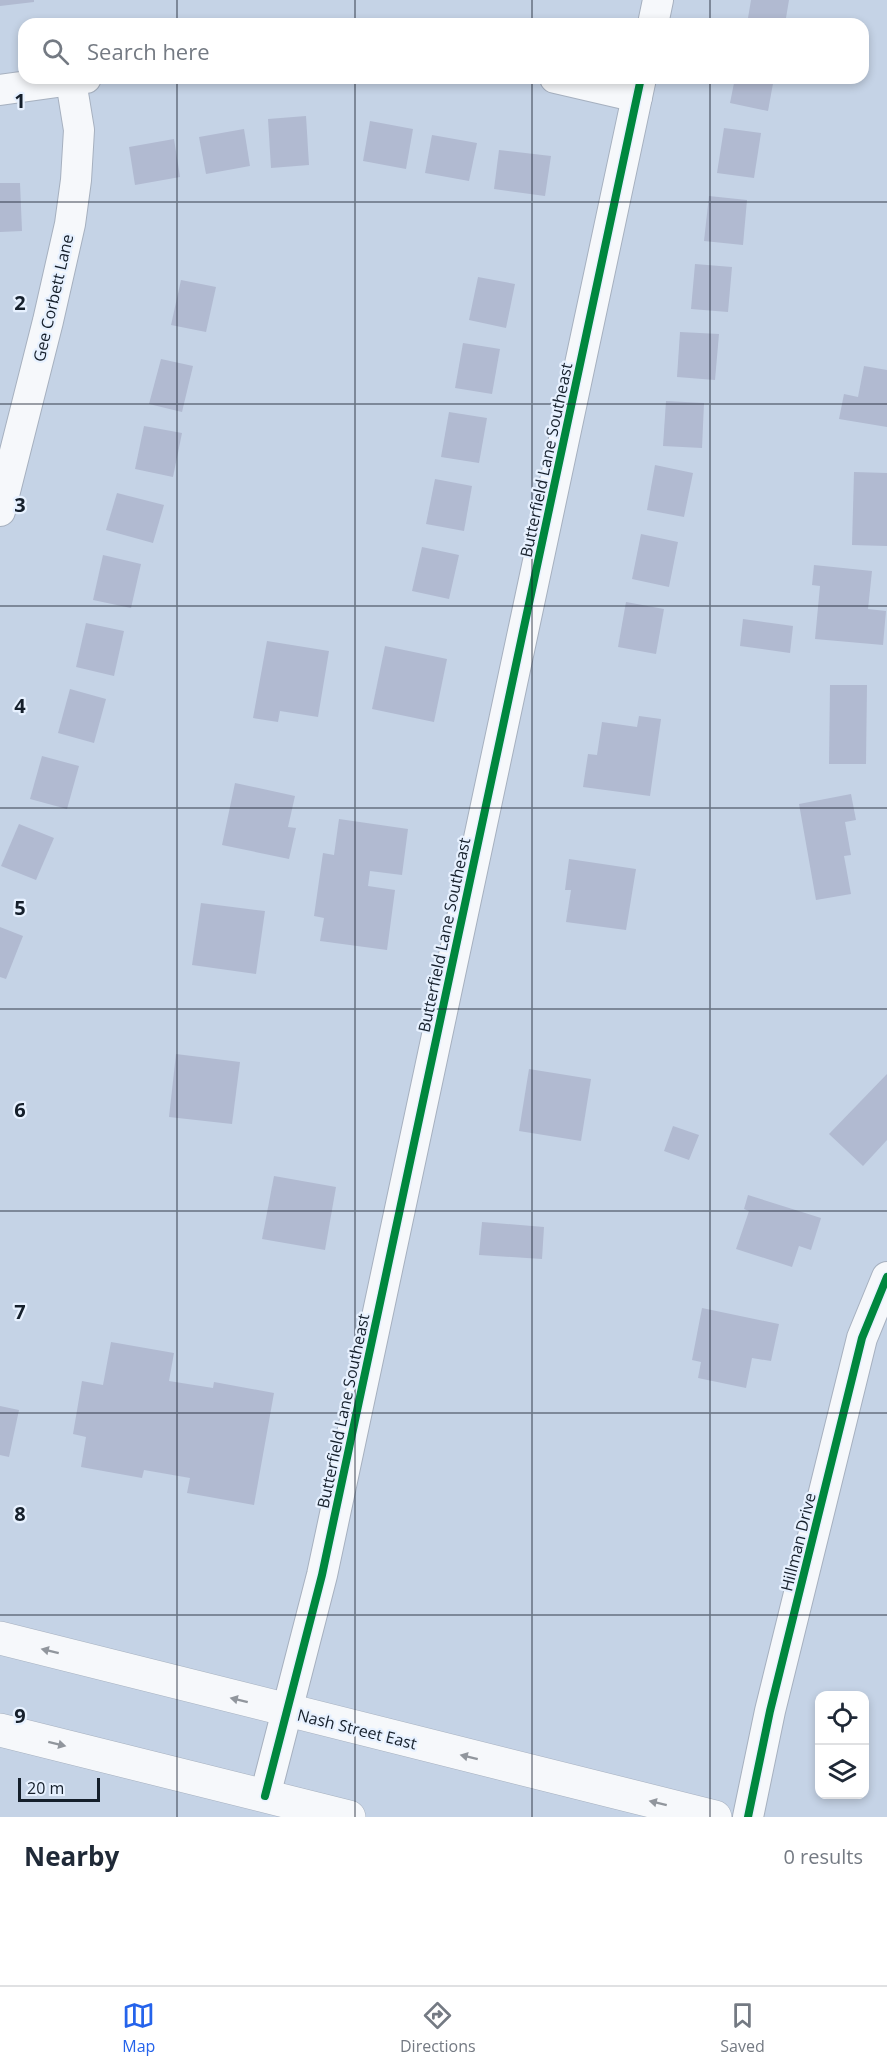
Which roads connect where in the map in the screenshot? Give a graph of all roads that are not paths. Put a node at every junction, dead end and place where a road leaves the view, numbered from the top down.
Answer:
1 (658, 0) edge
2 (654, 18) edge
3 (43, 84) edge
4 (78, 84) edge
5 (611, 84) edge
6 (639, 87) edge
7 (0, 90) edge
8 (0, 511) edge
9 (887, 1277) edge
10 (0, 1638) edge
11 (286, 1712) junction
12 (0, 1730) edge
13 (265, 1796) junction
14 (318, 1813) edge
15 (349, 1817) edge
16 (715, 1817) edge
17 (748, 1817) edge

1 - 2 street
3 - 7 street
4 - 8 street, Gee Corbett Lane
5 - 6 street
6 - 11 street, Butterfield Lane Southeast
9 - 17 street, Hillman Drive
11 -> 10 main road, Nash Street East
11 - 13 street, Butterfield Lane Southeast
16 -> 11 main road, Nash Street East
12 -> 13 main road
13 - 14 main road
14 - 15 main road

